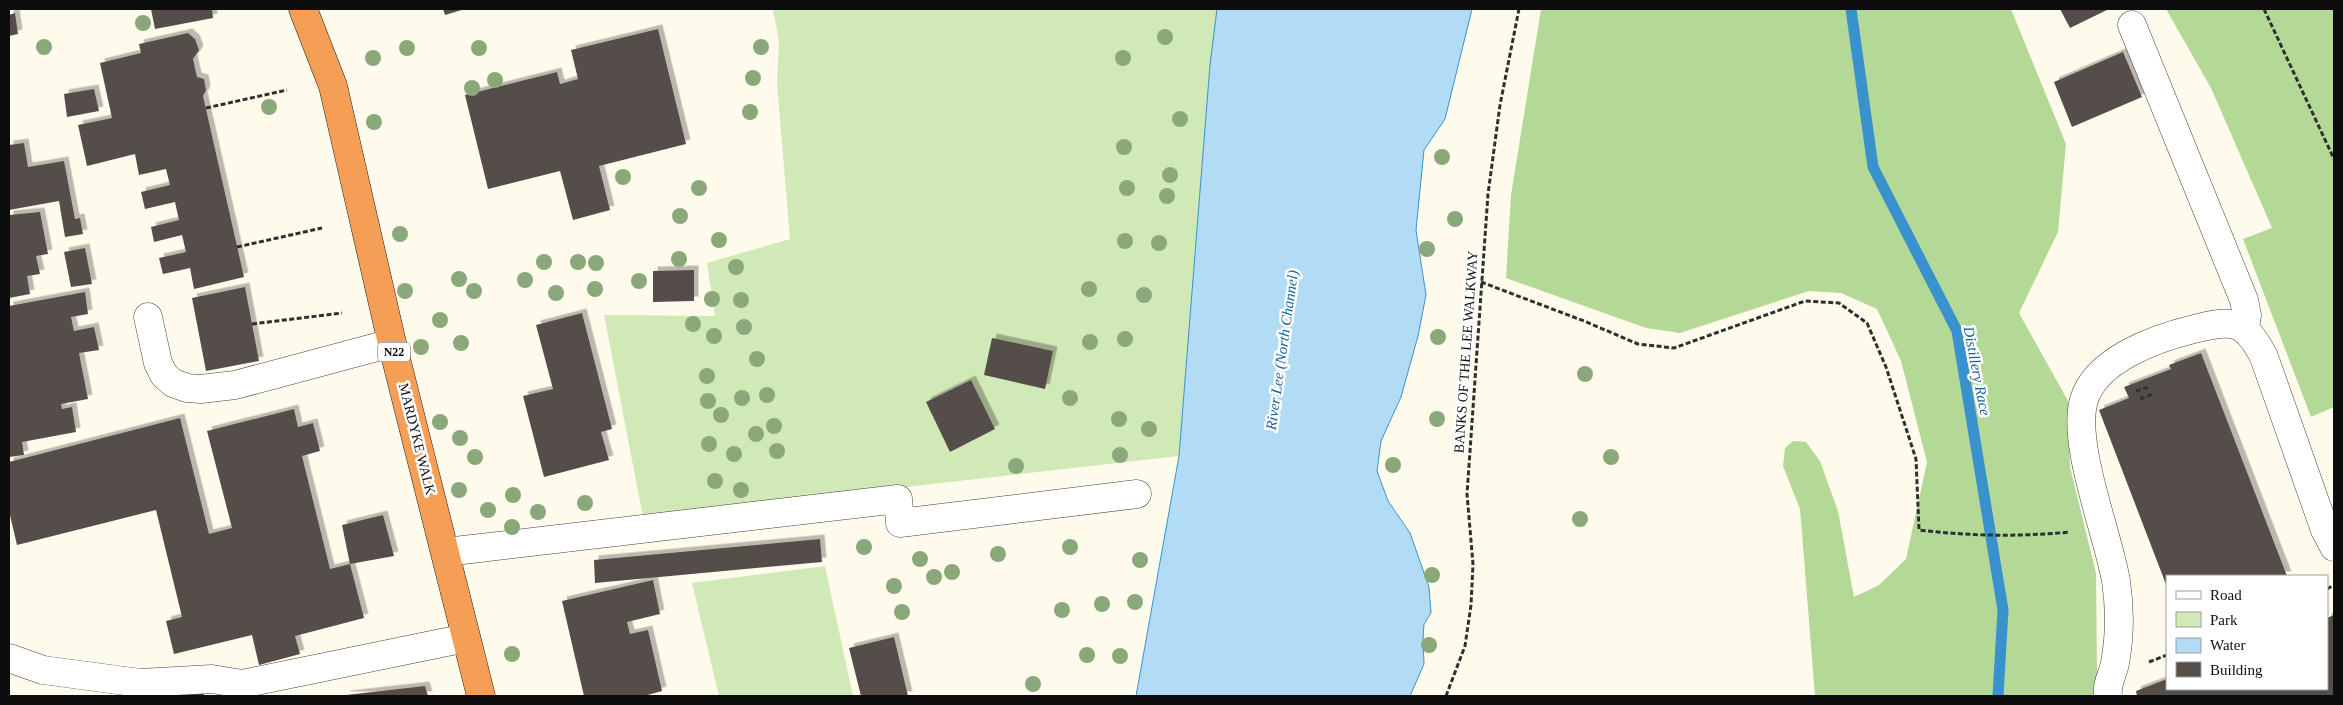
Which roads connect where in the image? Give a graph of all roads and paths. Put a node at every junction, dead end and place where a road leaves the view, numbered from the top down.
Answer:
1 (303, 9) edge
2 (1519, 9) edge
3 (2264, 9) edge
4 (2132, 24) dead end
5 (287, 90) dead end
6 (206, 108) dead end
7 (2334, 159) edge
8 (322, 228) dead end
9 (237, 247) dead end
10 (1481, 282) junction
11 (342, 313) dead end
12 (148, 317) dead end
13 (252, 324) dead end
14 (2244, 327) junction
15 (392, 342) junction
16 (2149, 387) dead end
17 (2136, 392) dead end
18 (2153, 394) dead end
19 (2140, 399) dead end
20 (1137, 494) dead end
21 (2029, 536) dead end
22 (2334, 547) edge
23 (446, 552) junction
24 (466, 638) junction
25 (9, 658) edge
26 (481, 696) edge
27 (1446, 696) edge
28 (2108, 696) edge

1 - 15 highway, MARDYKE WALK / N22
2 - 10 path, BANKS OF THE LEE WALKWAY
3 - 7 path
4 - 14 lane
5 - 6 path
8 - 9 path
10 - 21 path
10 - 27 path, BANKS OF THE LEE WALKWAY
11 - 13 path
12 - 15 lane
14 - 22 lane
14 - 28 lane
15 - 23 highway, MARDYKE WALK / N22
16 - 17 path
18 - 19 path
20 - 23 lane
23 - 24 highway, MARDYKE WALK / N22
24 - 25 lane
24 - 26 highway, MARDYKE WALK / N22

